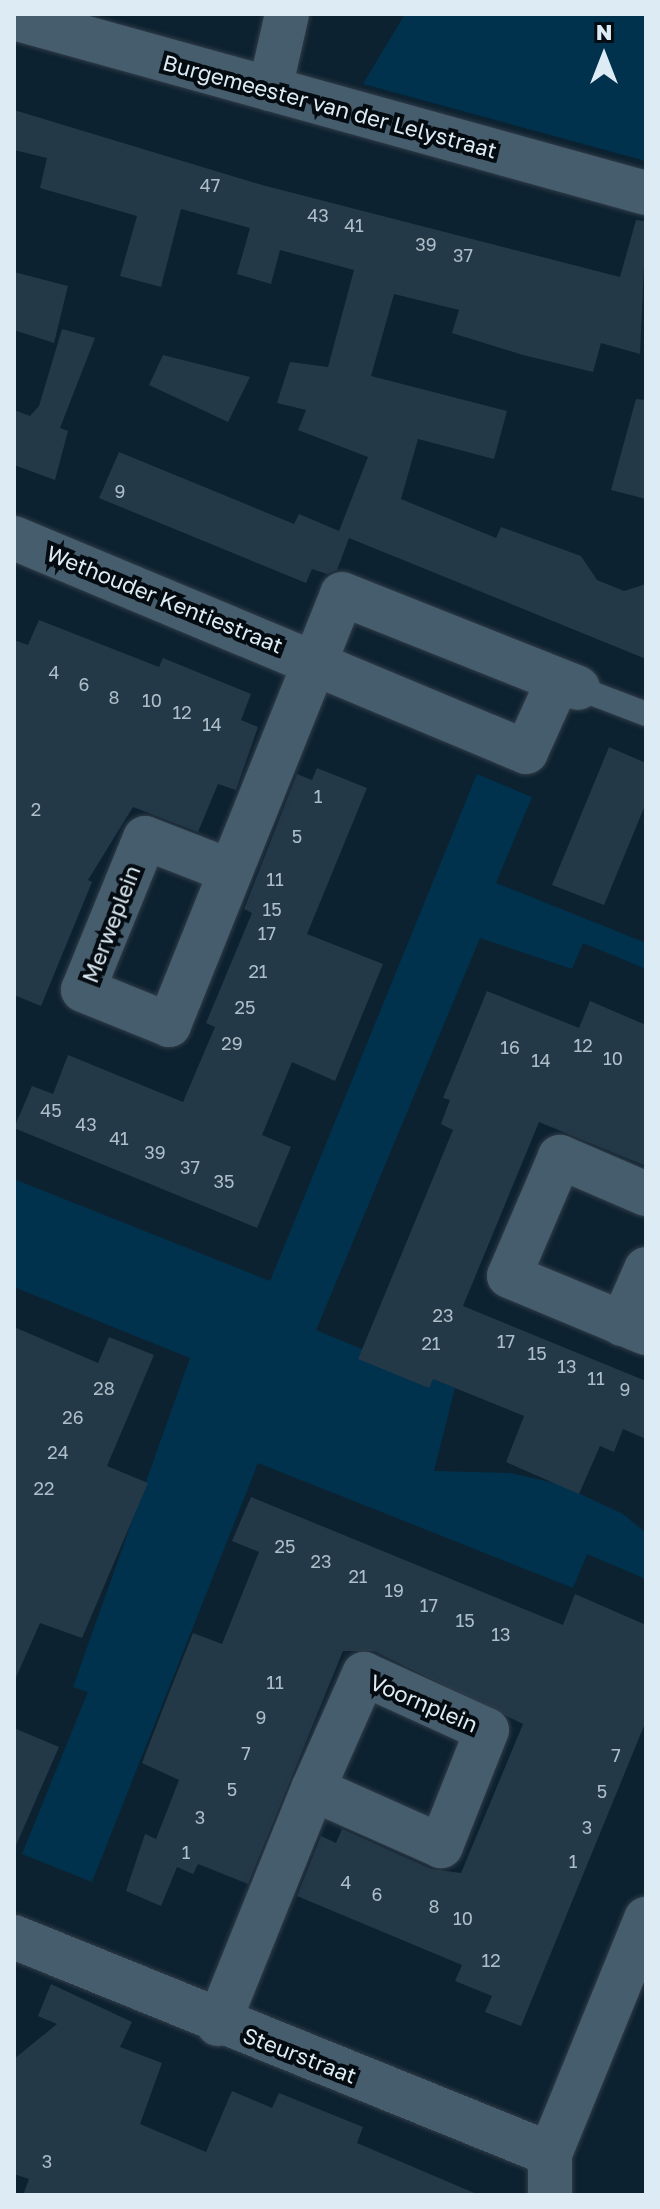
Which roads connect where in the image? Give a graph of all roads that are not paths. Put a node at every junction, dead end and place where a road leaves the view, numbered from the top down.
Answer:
1 (287, 14) edge
2 (14, 18) edge
3 (270, 89) junction
4 (646, 193) edge
5 (14, 538) edge
6 (315, 660) junction
7 (568, 684) junction
8 (646, 714) edge
9 (230, 871) dead end
10 (646, 1194) edge
11 (646, 1269) edge
12 (634, 1329) edge
13 (313, 1789) dead end
14 (646, 1919) edge
15 (14, 1937) edge
16 (218, 2024) junction
17 (550, 2174) edge

1 - 3 street
2 - 3 street, Burgemeester van der Lelystraat
3 - 4 street, Burgemeester van der Lelystraat
5 - 6 street, Wethouder Kentiestraat
6 - 7 street, Wethouder Kentiestraat
6 - 7 street
6 - 9 street
7 - 8 lane
10 - 12 street
11 - 12 street
13 - 16 street
14 - 17 street
15 - 16 street, Steurstraat
16 - 17 street, Steurstraat

